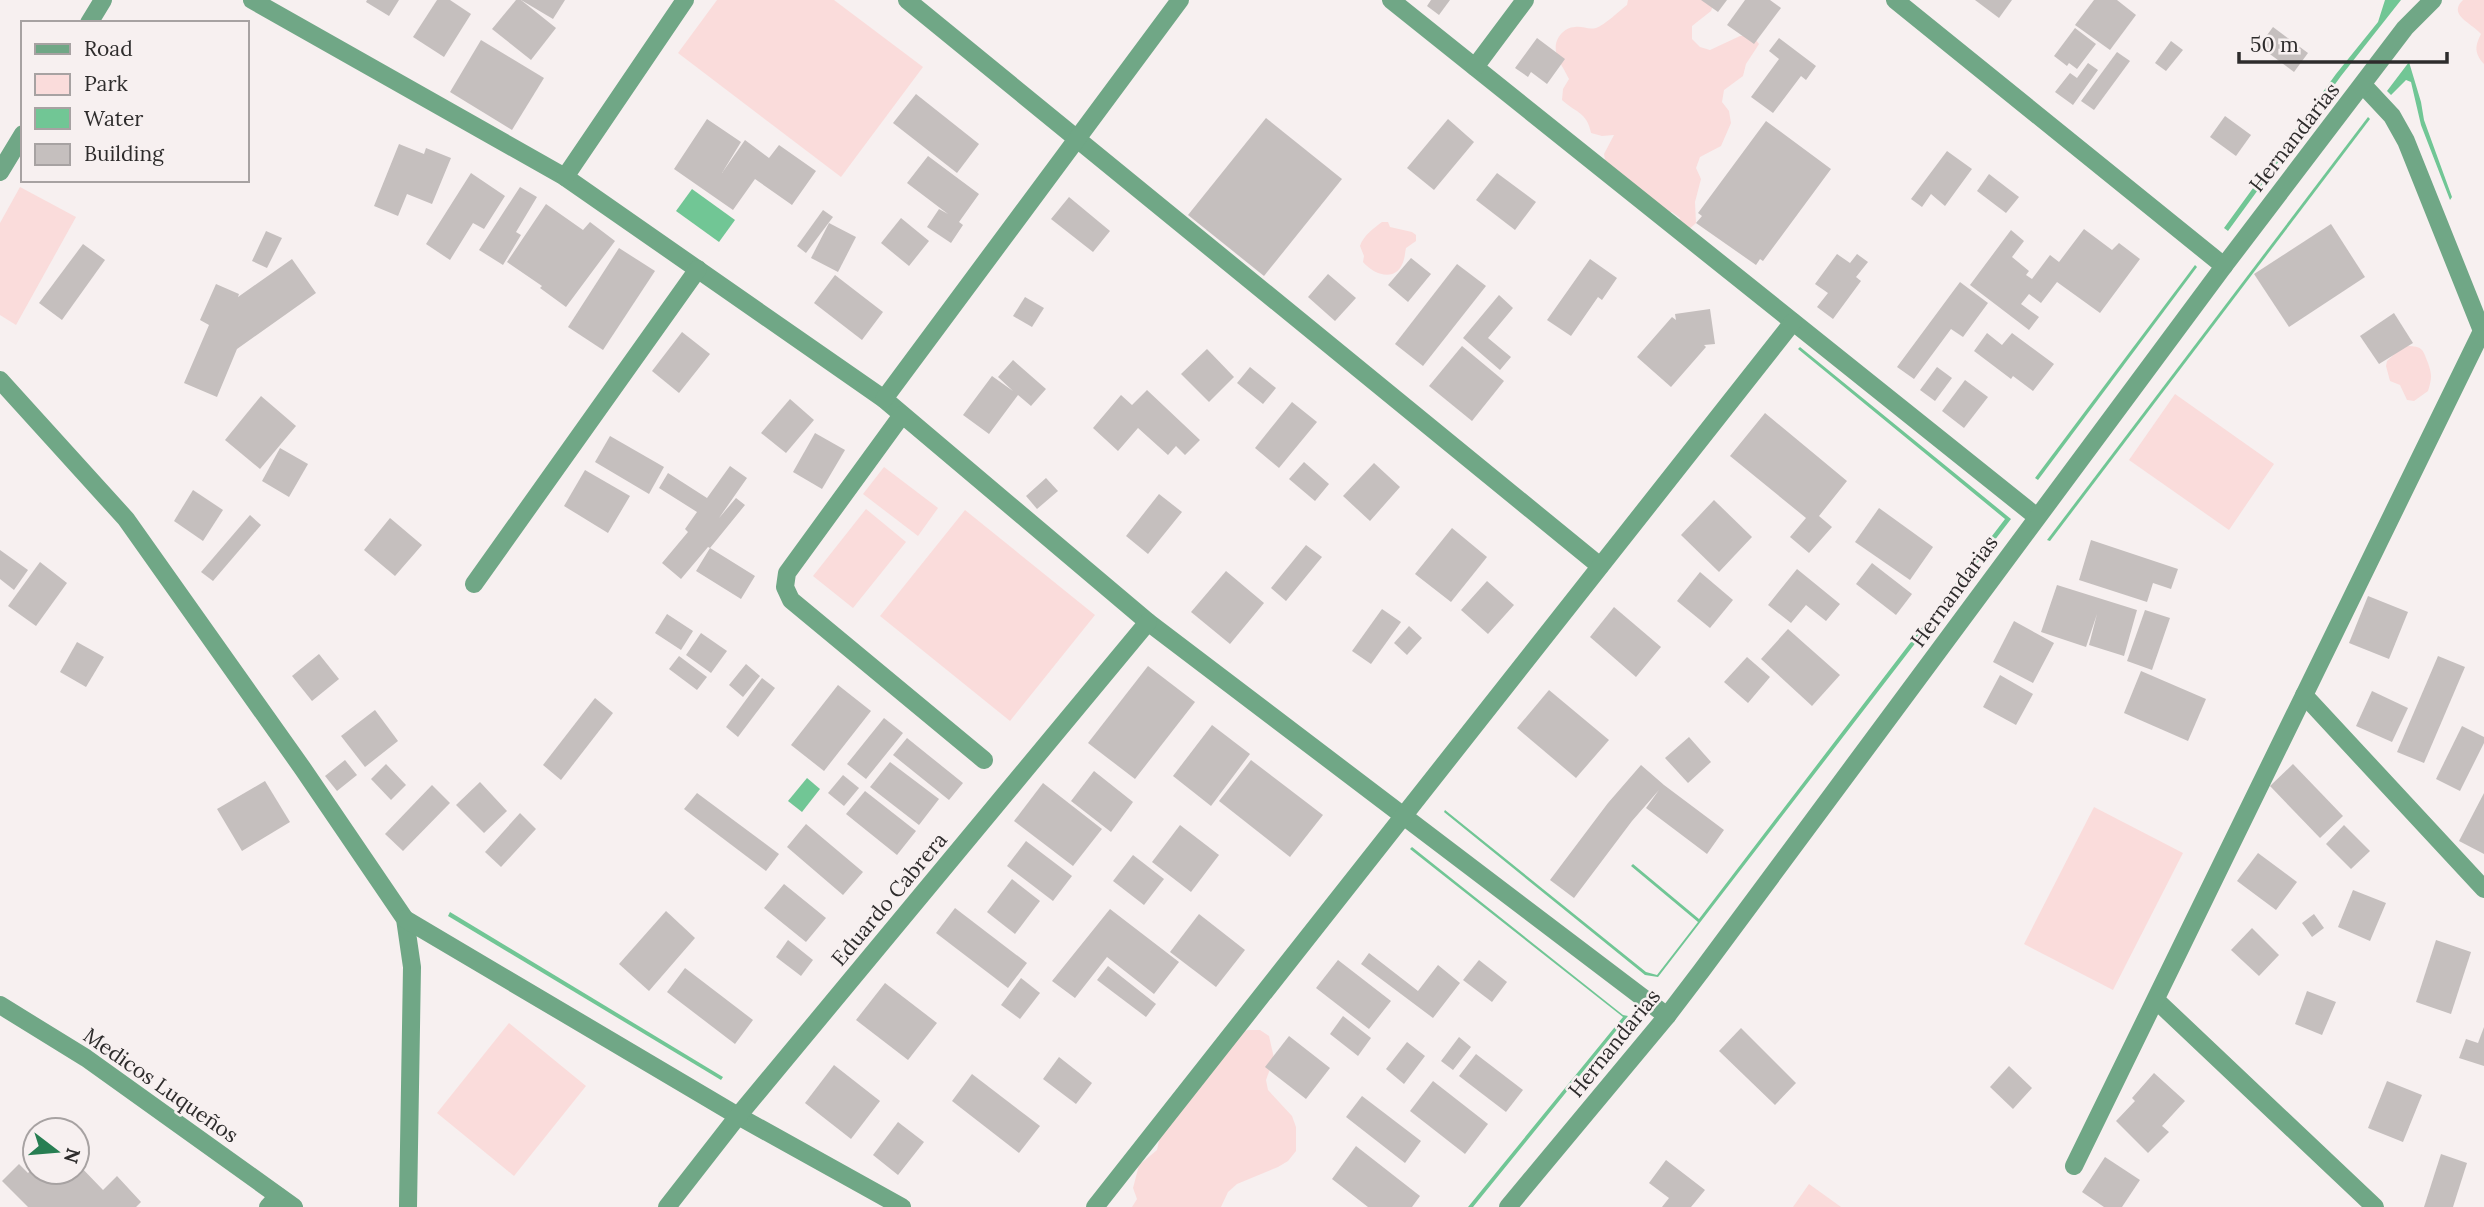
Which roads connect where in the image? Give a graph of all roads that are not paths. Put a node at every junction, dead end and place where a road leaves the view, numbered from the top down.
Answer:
1 (103, 0) edge
2 (252, 0) edge
3 (685, 0) edge
4 (906, 0) edge
5 (1180, 0) edge
6 (1391, 0) edge
7 (1525, 0) edge
8 (1895, 0) edge
9 (2433, 0) edge
10 (90, 21) edge
11 (1475, 67) junction
12 (2363, 85) junction
13 (21, 137) edge
14 (1075, 139) junction
15 (0, 172) edge
16 (565, 177) junction
17 (2224, 266) junction
18 (698, 269) junction
19 (1793, 321) junction
20 (2483, 334) edge
21 (0, 380) edge
22 (884, 399) junction
23 (902, 415) junction
24 (2037, 517) junction
25 (1600, 566) junction
26 (474, 584) dead end
27 (1148, 622) junction
28 (2304, 695) junction
29 (984, 760) dead end
30 (1403, 816) junction
31 (2484, 889) edge
32 (405, 919) junction
33 (2156, 1000) junction
34 (0, 1005) edge
35 (1667, 1016) junction
36 (738, 1116) junction
37 (2074, 1167) dead end
38 (273, 1202) edge
39 (294, 1207) edge
40 (408, 1207) edge
41 (667, 1207) edge
42 (902, 1207) edge
43 (1094, 1207) edge
44 (1508, 1207) edge
45 (2375, 1207) edge

1 - 10 street
2 - 16 street
3 - 16 street
4 - 14 street
5 - 14 street
6 - 11 street
7 - 11 street
8 - 17 street
9 - 12 street, Hernandarias
11 - 19 street
12 - 17 street, Hernandarias
12 - 20 street
13 - 15 street
14 - 22 street
14 - 25 street
16 - 18 street
17 - 24 street, Hernandarias
18 - 22 street
18 - 26 street
19 - 24 street
19 - 25 street
20 - 28 street
21 - 32 street
22 - 23 street
23 - 27 street
23 - 29 street
24 - 35 street, Hernandarias
25 - 30 street
27 - 30 street
27 - 36 street, Eduardo Cabrera
28 - 31 street
28 - 33 street
30 - 35 street
30 - 43 street
32 - 36 street
32 - 40 street
33 - 37 street
33 - 45 street
34 - 38 street, Medicos Luqueños
35 - 44 street, Hernandarias
36 - 41 street, Eduardo Cabrera
36 - 42 street
38 - 39 street, Medicos Luqueños

